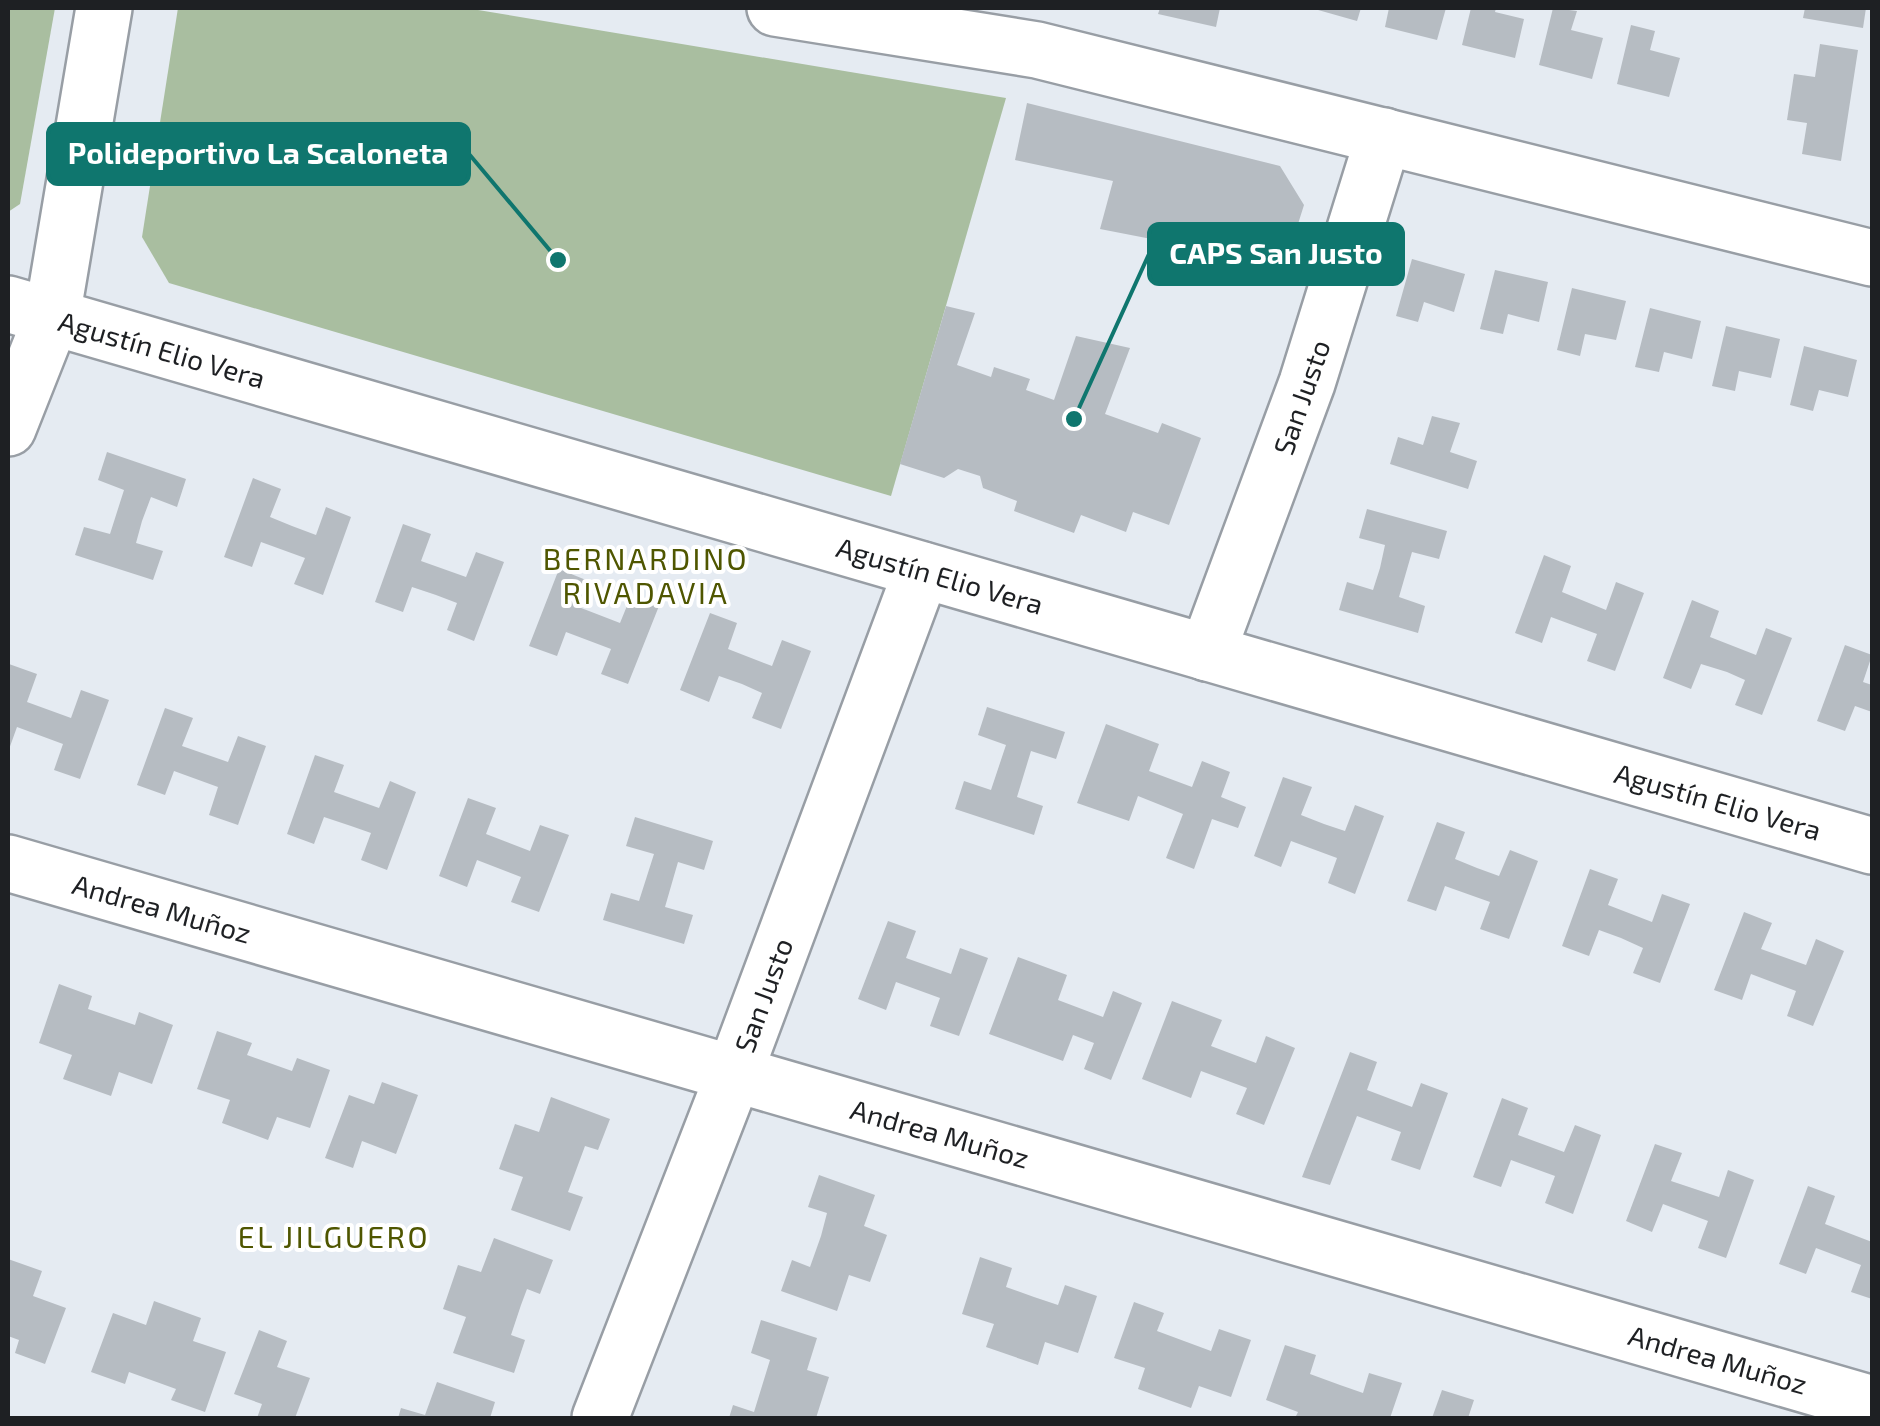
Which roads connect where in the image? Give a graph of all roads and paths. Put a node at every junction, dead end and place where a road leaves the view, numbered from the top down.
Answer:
1 (104, 8) edge
2 (775, 8) edge
3 (1041, 29) edge
4 (1384, 136) junction
5 (1872, 258) edge
6 (30, 310) edge
7 (8, 428) edge
8 (922, 570) junction
9 (1207, 653) junction
10 (1872, 846) edge
11 (8, 864) edge
12 (734, 1074) junction
13 (1872, 1404) edge
14 (600, 1418) edge

1 - 6 street
2 - 3 street
3 - 4 street
4 - 5 street
4 - 9 street, San Justo
6 - 7 street
6 - 8 street, Agustín Elio Vera
8 - 9 street, Agustín Elio Vera
8 - 12 street, San Justo
9 - 10 street, Agustín Elio Vera
11 - 12 street, Andrea Muñoz
12 - 13 street, Andrea Muñoz
12 - 14 street, San Justo

